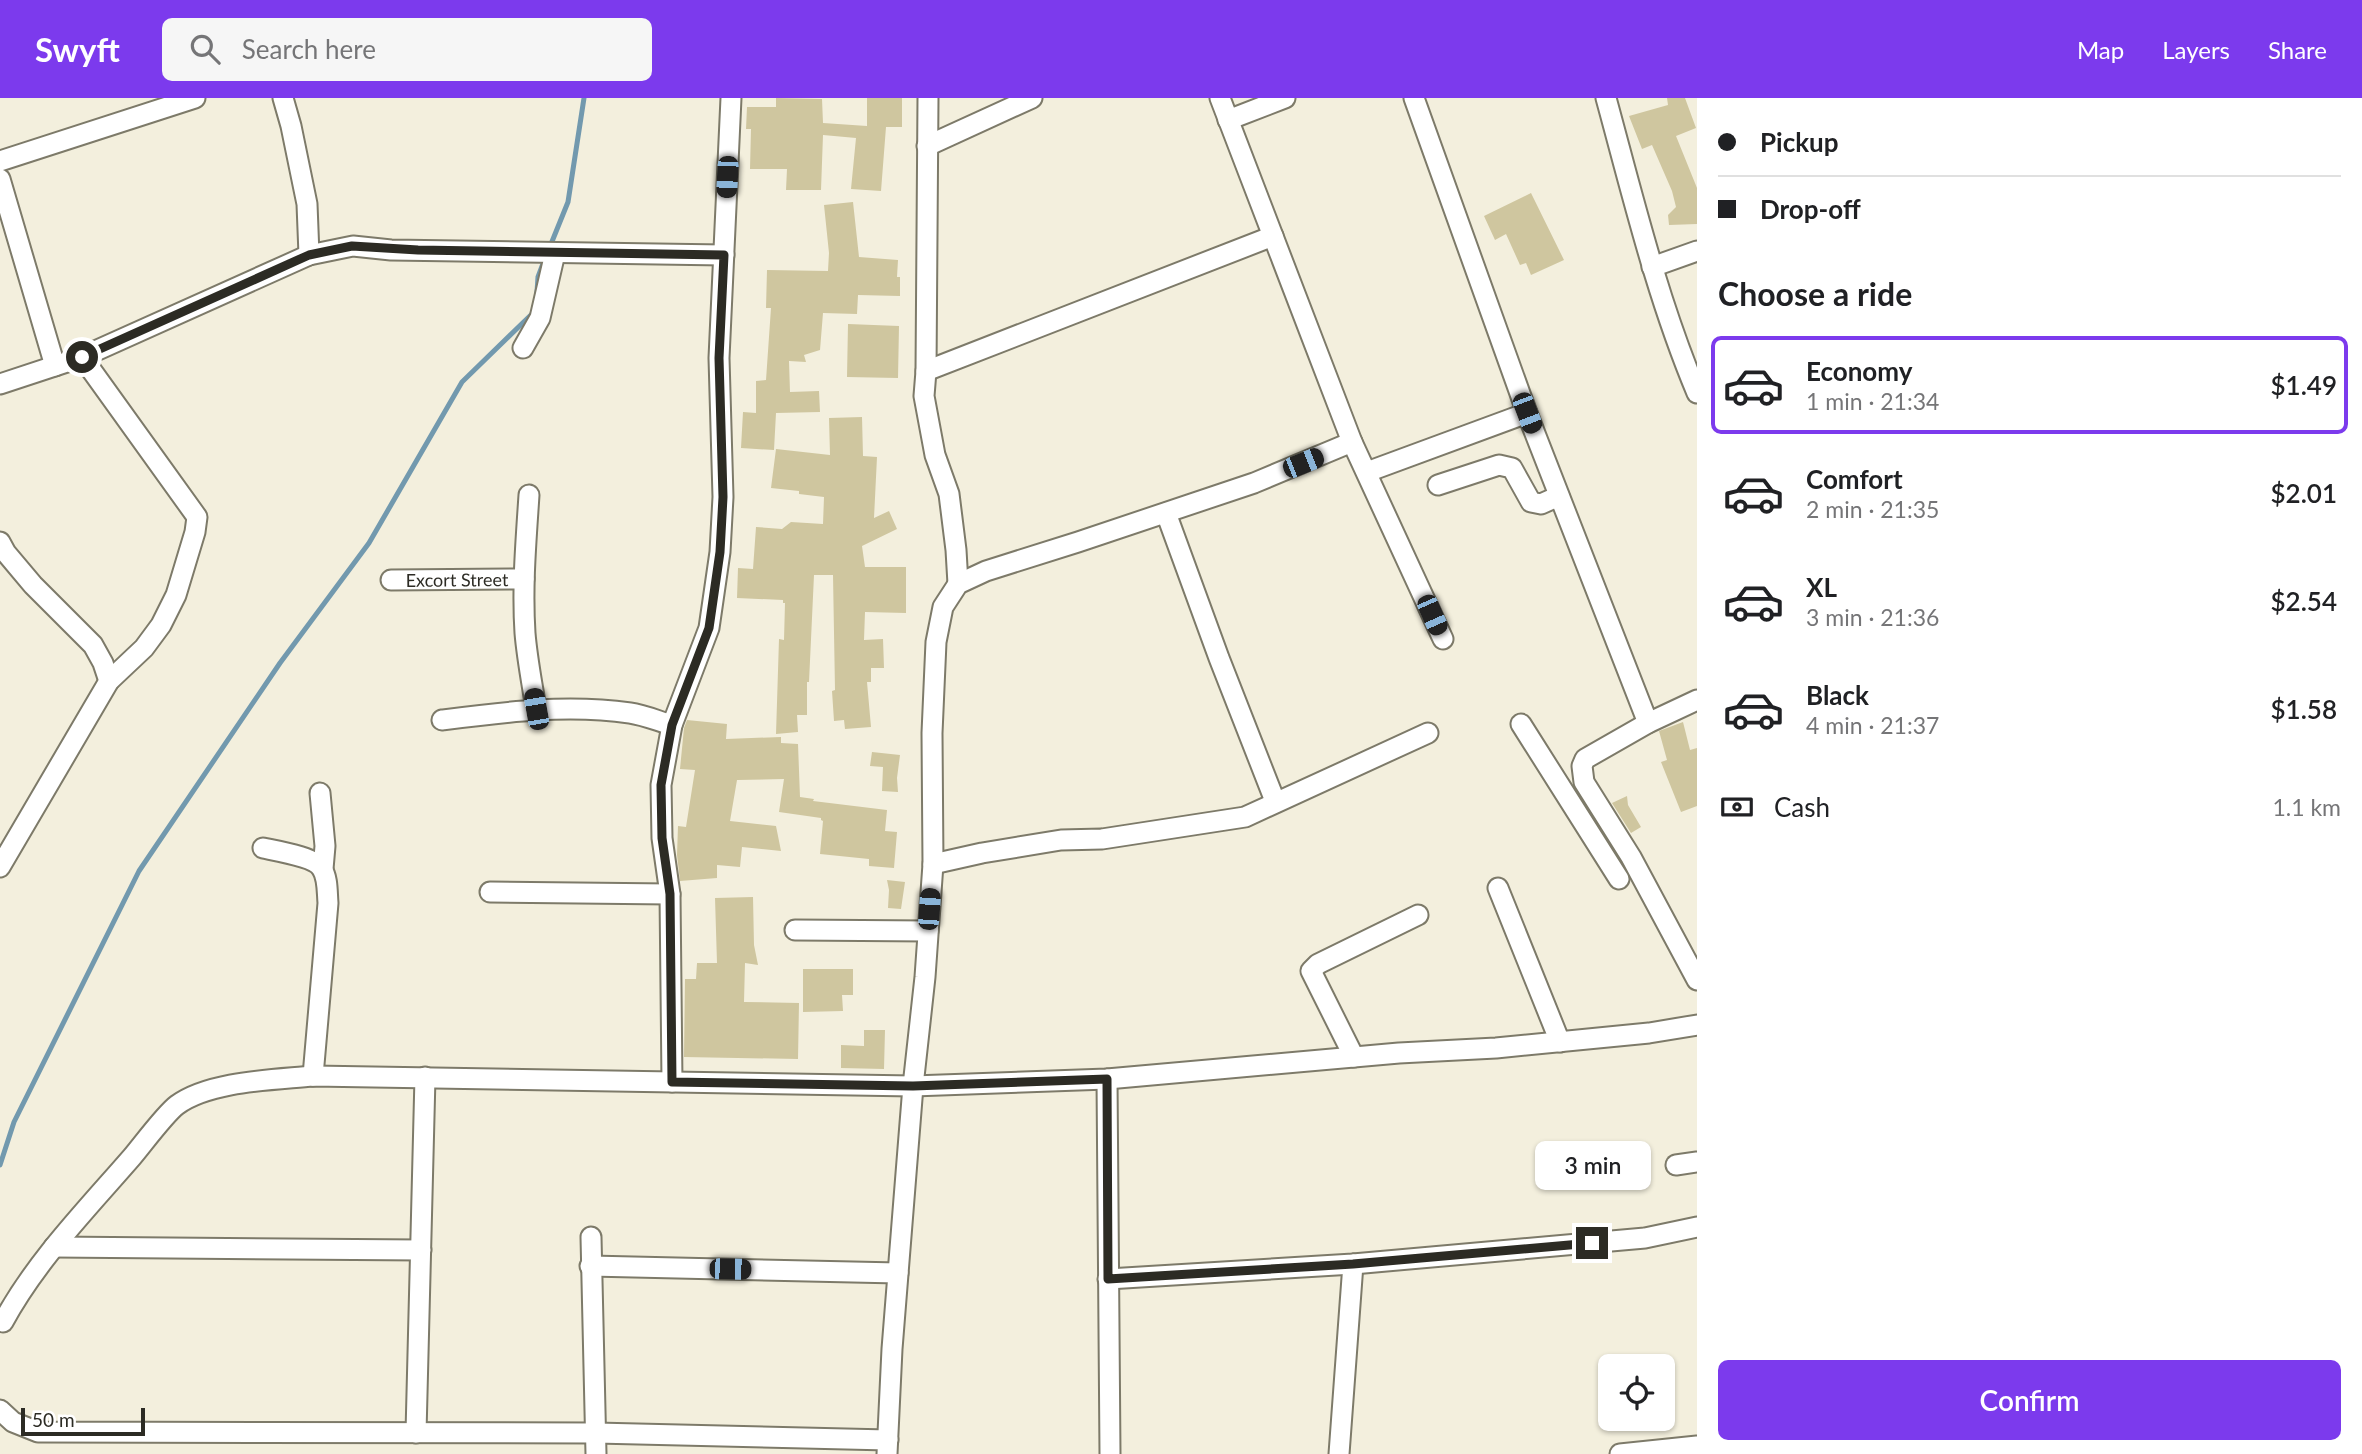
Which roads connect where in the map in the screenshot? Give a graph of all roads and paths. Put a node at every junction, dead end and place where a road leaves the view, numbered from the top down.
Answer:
1 (195, 98) edge
2 (283, 98) edge
3 (731, 98) edge
4 (928, 98) edge
5 (1032, 98) edge
6 (1220, 98) edge
7 (1285, 98) edge
8 (1414, 98) edge
9 (1606, 98) edge
10 (1228, 120) junction
11 (927, 146) junction
12 (0, 161) edge
13 (0, 179) edge
14 (1273, 236) junction
15 (1697, 251) edge
16 (555, 253) junction
17 (309, 255) junction
18 (724, 255) junction
19 (1652, 267) junction
20 (523, 348) dead end
21 (82, 357) junction
22 (55, 366) junction
23 (926, 371) junction
24 (0, 384) edge
25 (1697, 393) edge
26 (1527, 413) junction
27 (1352, 442) junction
28 (1367, 472) junction
29 (1438, 485) dead end
30 (528, 495) dead end
31 (1559, 496) junction
32 (1166, 513) junction
33 (0, 542) edge
34 (524, 579) junction
35 (391, 580) dead end
36 (958, 584) junction
37 (1443, 639) dead end
38 (109, 681) junction
39 (1697, 700) edge
40 (536, 709) junction
41 (442, 720) dead end
42 (1648, 723) junction
43 (1521, 724) dead end
44 (672, 725) junction
45 (1428, 733) dead end
46 (1582, 774) junction
47 (1559, 785) junction
48 (320, 793) dead end
49 (1275, 802) junction
50 (1612, 826) junction
51 (1591, 836) junction
52 (263, 848) dead end
53 (933, 864) junction
54 (0, 867) edge
55 (323, 869) junction
56 (1619, 879) dead end
57 (1497, 888) dead end
58 (489, 892) dead end
59 (670, 894) junction
60 (1418, 915) dead end
61 (795, 930) dead end
62 (928, 931) junction
63 (1697, 980) edge
64 (1697, 1025) edge
65 (1560, 1042) junction
66 (1354, 1057) junction
67 (313, 1076) junction
68 (425, 1077) junction
69 (1107, 1079) junction
70 (672, 1082) junction
71 (913, 1086) junction
72 (1697, 1162) edge
73 (1676, 1165) dead end
74 (1697, 1227) edge
75 (591, 1237) dead end
76 (54, 1247) junction
77 (421, 1250) junction
78 (1353, 1264) junction
79 (590, 1266) junction
80 (898, 1273) junction
81 (1108, 1279) junction
82 (1, 1325) edge
83 (0, 1410) edge
84 (416, 1433) junction
85 (597, 1433) junction
86 (1697, 1446) edge
87 (888, 1447) edge
88 (597, 1454) edge
89 (1110, 1454) edge
90 (1339, 1454) edge
91 (1620, 1454) edge

1 - 12 street
2 - 17 street
3 - 18 street
4 - 11 street
5 - 11 street
6 - 10 street
7 - 10 street
8 - 26 street
9 - 19 street
10 - 14 street
11 - 23 street
13 - 22 street
14 - 23 street
14 - 27 street
15 - 19 street
16 - 17 street
16 - 18 street
16 - 20 street
17 - 21 street
18 - 44 street
19 - 25 street
21 - 22 street
21 - 38 street
22 - 24 street
23 - 36 street
26 - 28 street
26 - 31 street
27 - 28 street
27 - 32 street
28 - 37 street
29 - 31 street
30 - 34 street
31 - 42 street
32 - 36 street
32 - 49 street
33 - 38 street
34 - 35 street, Excort Street
34 - 40 street
36 - 53 street
38 - 54 street
39 - 42 street
40 - 41 street
40 - 44 street
42 - 46 street
43 - 47 street
44 - 59 street
45 - 49 street
46 - 47 street
46 - 50 street
47 - 51 street
48 - 55 street
49 - 53 street
50 - 51 street
50 - 63 street
51 - 56 street
52 - 55 street
53 - 62 street
55 - 67 street
57 - 65 street
58 - 59 street
59 - 70 street
60 - 66 street
61 - 62 street
62 - 71 street
64 - 65 street
65 - 66 street
66 - 69 street
67 - 68 street
67 - 76 street
68 - 70 street
68 - 77 street
69 - 71 street
69 - 81 street
70 - 71 street
71 - 80 street
72 - 73 street
74 - 78 street
75 - 79 street
76 - 77 street
76 - 82 street
77 - 84 street
78 - 81 street
78 - 90 street
79 - 80 street
79 - 85 street
80 - 87 street
81 - 89 street
83 - 84 street
84 - 85 street
85 - 87 street
85 - 88 street
86 - 91 street

